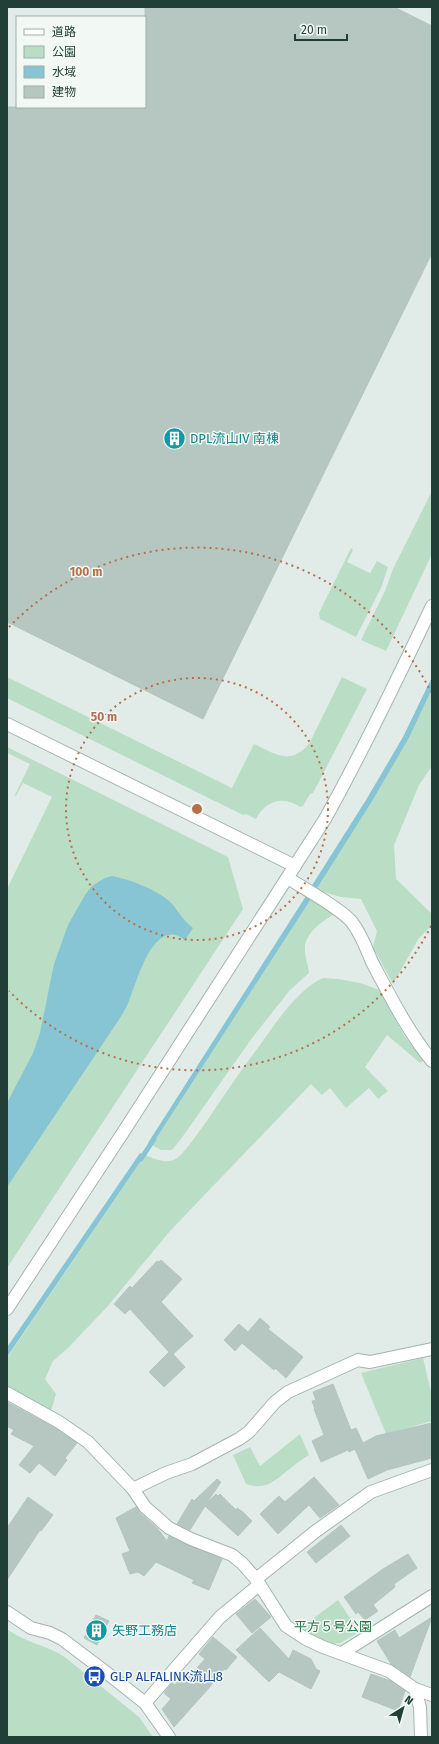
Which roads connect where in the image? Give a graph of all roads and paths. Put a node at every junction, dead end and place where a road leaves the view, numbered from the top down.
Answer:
1 (432, 606) edge
2 (7, 724) edge
3 (295, 866) junction
4 (288, 878) junction
5 (432, 1061) edge
6 (7, 1309) edge
7 (432, 1349) edge
8 (7, 1393) edge
9 (432, 1470) edge
10 (133, 1489) junction
11 (258, 1582) junction
12 (432, 1596) edge
13 (7, 1612) edge
14 (342, 1653) junction
15 (415, 1689) junction
16 (432, 1695) edge
17 (145, 1703) junction
18 (169, 1737) edge
19 (421, 1737) edge

1 - 3 street
2 - 3 street
3 - 4 street
4 - 5 street
4 - 6 street
7 - 10 street
8 - 10 street
9 - 11 street
10 - 11 street
11 - 14 street
11 - 17 street
12 - 14 street
13 - 17 street
14 - 15 street
15 - 16 street
15 - 19 street
17 - 18 street

